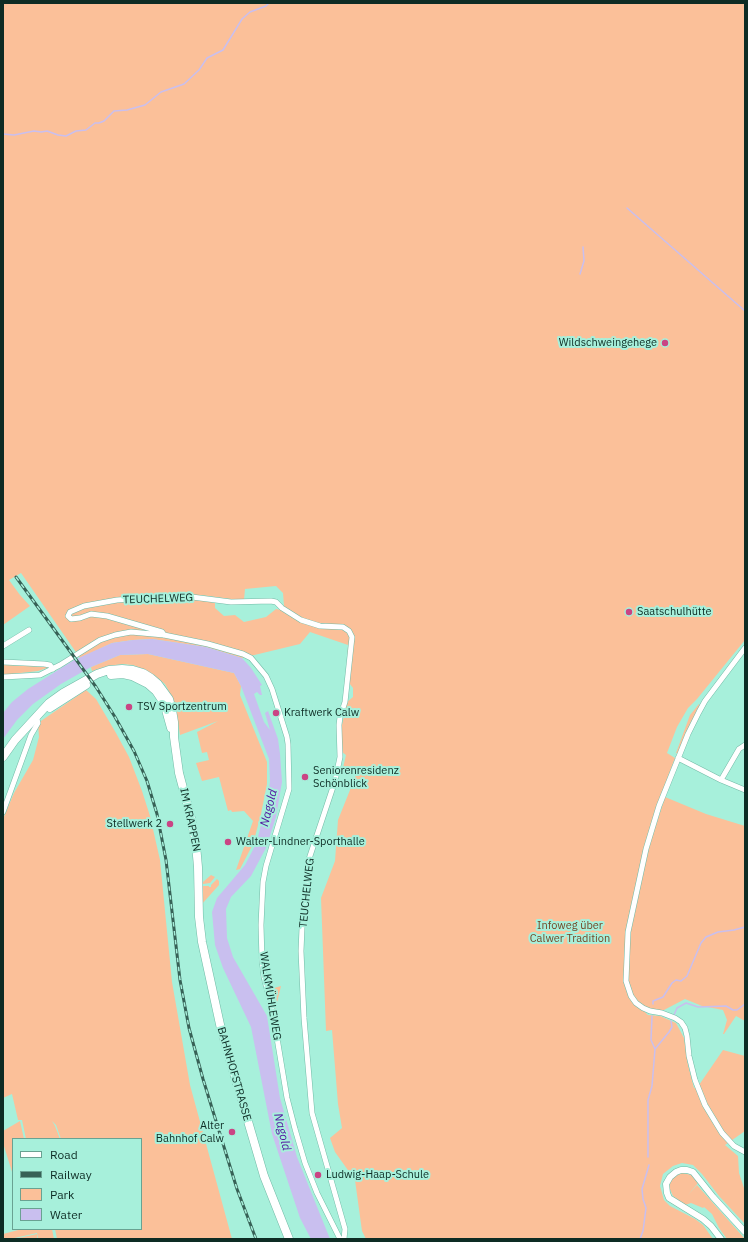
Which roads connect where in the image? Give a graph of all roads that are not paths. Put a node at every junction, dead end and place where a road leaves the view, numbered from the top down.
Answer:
1 (29, 630) dead end
2 (164, 634) junction
3 (3, 646) edge
4 (745, 648) edge
5 (3, 662) edge
6 (53, 669) junction
7 (3, 677) edge
8 (38, 715) junction
9 (745, 745) edge
10 (3, 757) edge
11 (678, 758) junction
12 (721, 780) junction
13 (745, 790) edge
14 (3, 812) edge
15 (199, 904) joint
16 (745, 1152) edge
17 (745, 1232) edge
18 (289, 1239) edge
19 (340, 1239) edge
20 (344, 1239) edge
21 (721, 1239) edge

1 - 3 street
2 - 6 street, WALKMÜHLEWEG
2 - 19 street, WALKMÜHLEWEG
2 - 20 street, TEUCHELWEG
4 - 11 street
5 - 6 street
6 - 7 street, WALKMÜHLEWEG
8 - 10 main road, IM KRAPPEN
8 - 14 street
8 - 15 main road, IM KRAPPEN
9 - 12 street
11 - 12 street
11 - 16 street
12 - 13 street
15 - 18 main road, BAHNHOFSTRASSE
17 - 21 street

